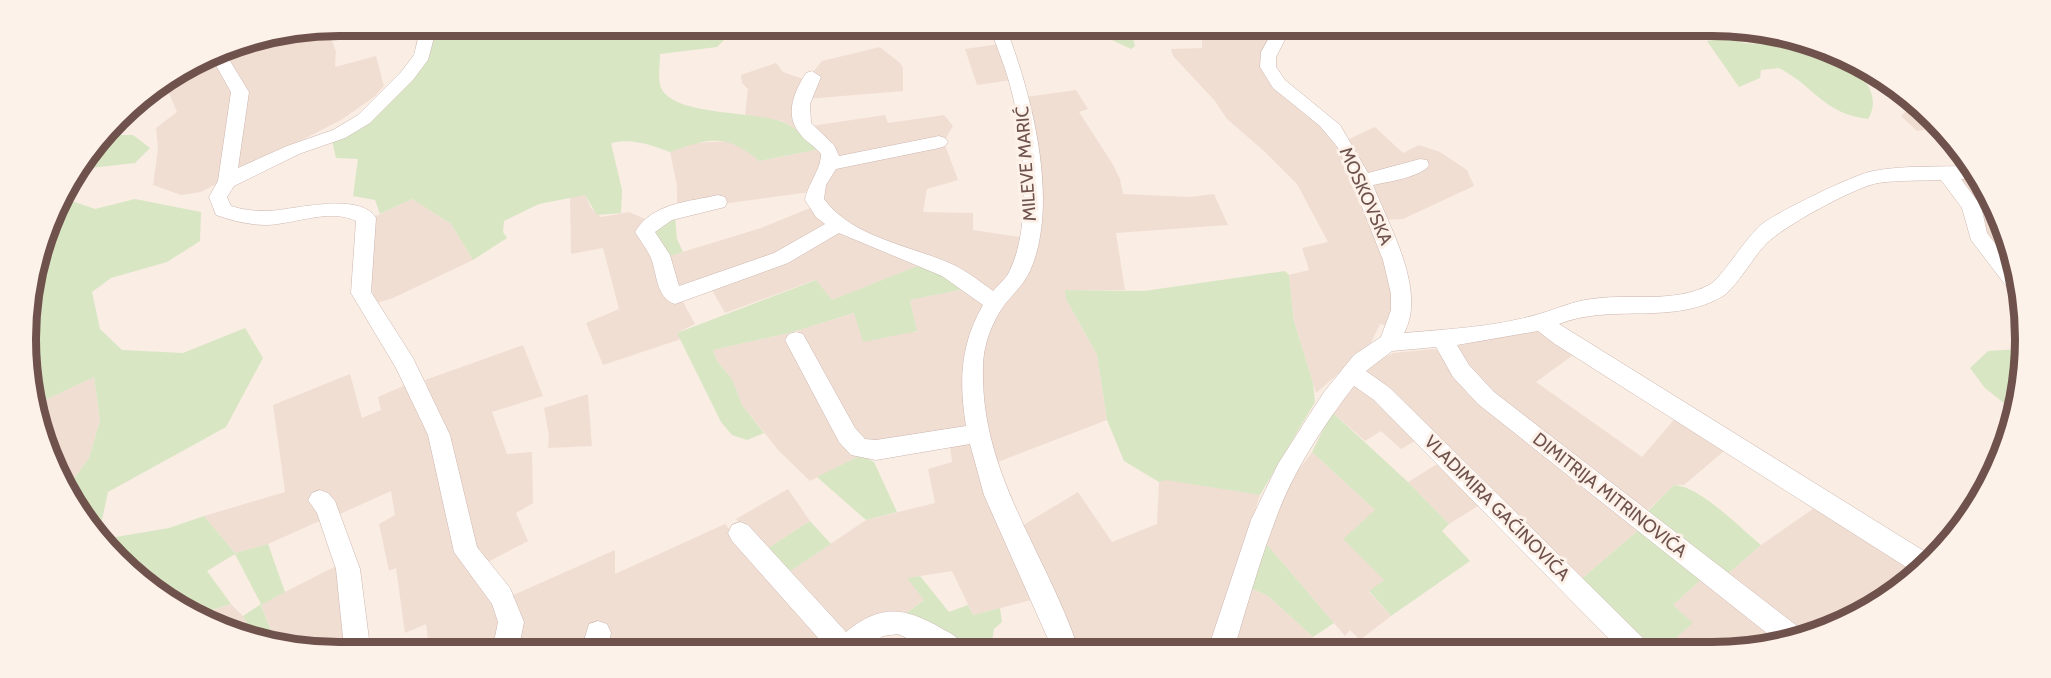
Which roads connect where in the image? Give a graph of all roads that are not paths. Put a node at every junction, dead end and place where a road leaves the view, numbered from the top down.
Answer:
1 (427, 36) edge
2 (1001, 36) edge
3 (1278, 36) edge
4 (221, 60) edge
5 (812, 77) dead end
6 (939, 142) dead end
7 (830, 164) junction
8 (1420, 165) dead end
9 (1965, 172) edge
10 (1946, 173) junction
11 (1364, 180) junction
12 (227, 181) junction
13 (718, 202) dead end
14 (840, 224) junction
15 (2008, 274) edge
16 (995, 303) junction
17 (1542, 322) junction
18 (1394, 334) junction
19 (796, 340) dead end
20 (1432, 340) junction
21 (1352, 373) junction
22 (979, 433) junction
23 (320, 500) dead end
24 (740, 533) dead end
25 (1915, 559) dead end
26 (1786, 633) edge
27 (356, 642) edge
28 (507, 642) edge
29 (840, 642) edge
30 (853, 642) edge
31 (941, 642) edge
32 (1062, 642) edge
33 (1223, 642) edge
34 (1629, 642) edge

1 - 12 street
2 - 16 street, MILEVE MARIĆ
3 - 11 street, MOSKOVSKA
4 - 12 street
5 - 7 street
6 - 7 street
7 - 14 street
8 - 11 street
9 - 10 street
10 - 15 street
10 - 17 street
11 - 18 street, MOSKOVSKA
12 - 28 street
13 - 14 street
14 - 16 street
16 - 22 street, MILEVE MARIĆ
17 - 20 street
17 - 25 street
18 - 20 street
18 - 21 street
19 - 22 street
20 - 26 street, DIMITRIJA MITRINOVIĆA
21 - 33 street
21 - 34 street, VLADIMIRA GAĆINOVIĆA
22 - 32 street, MILEVE MARIĆ
23 - 27 street
24 - 29 street
30 - 31 street

